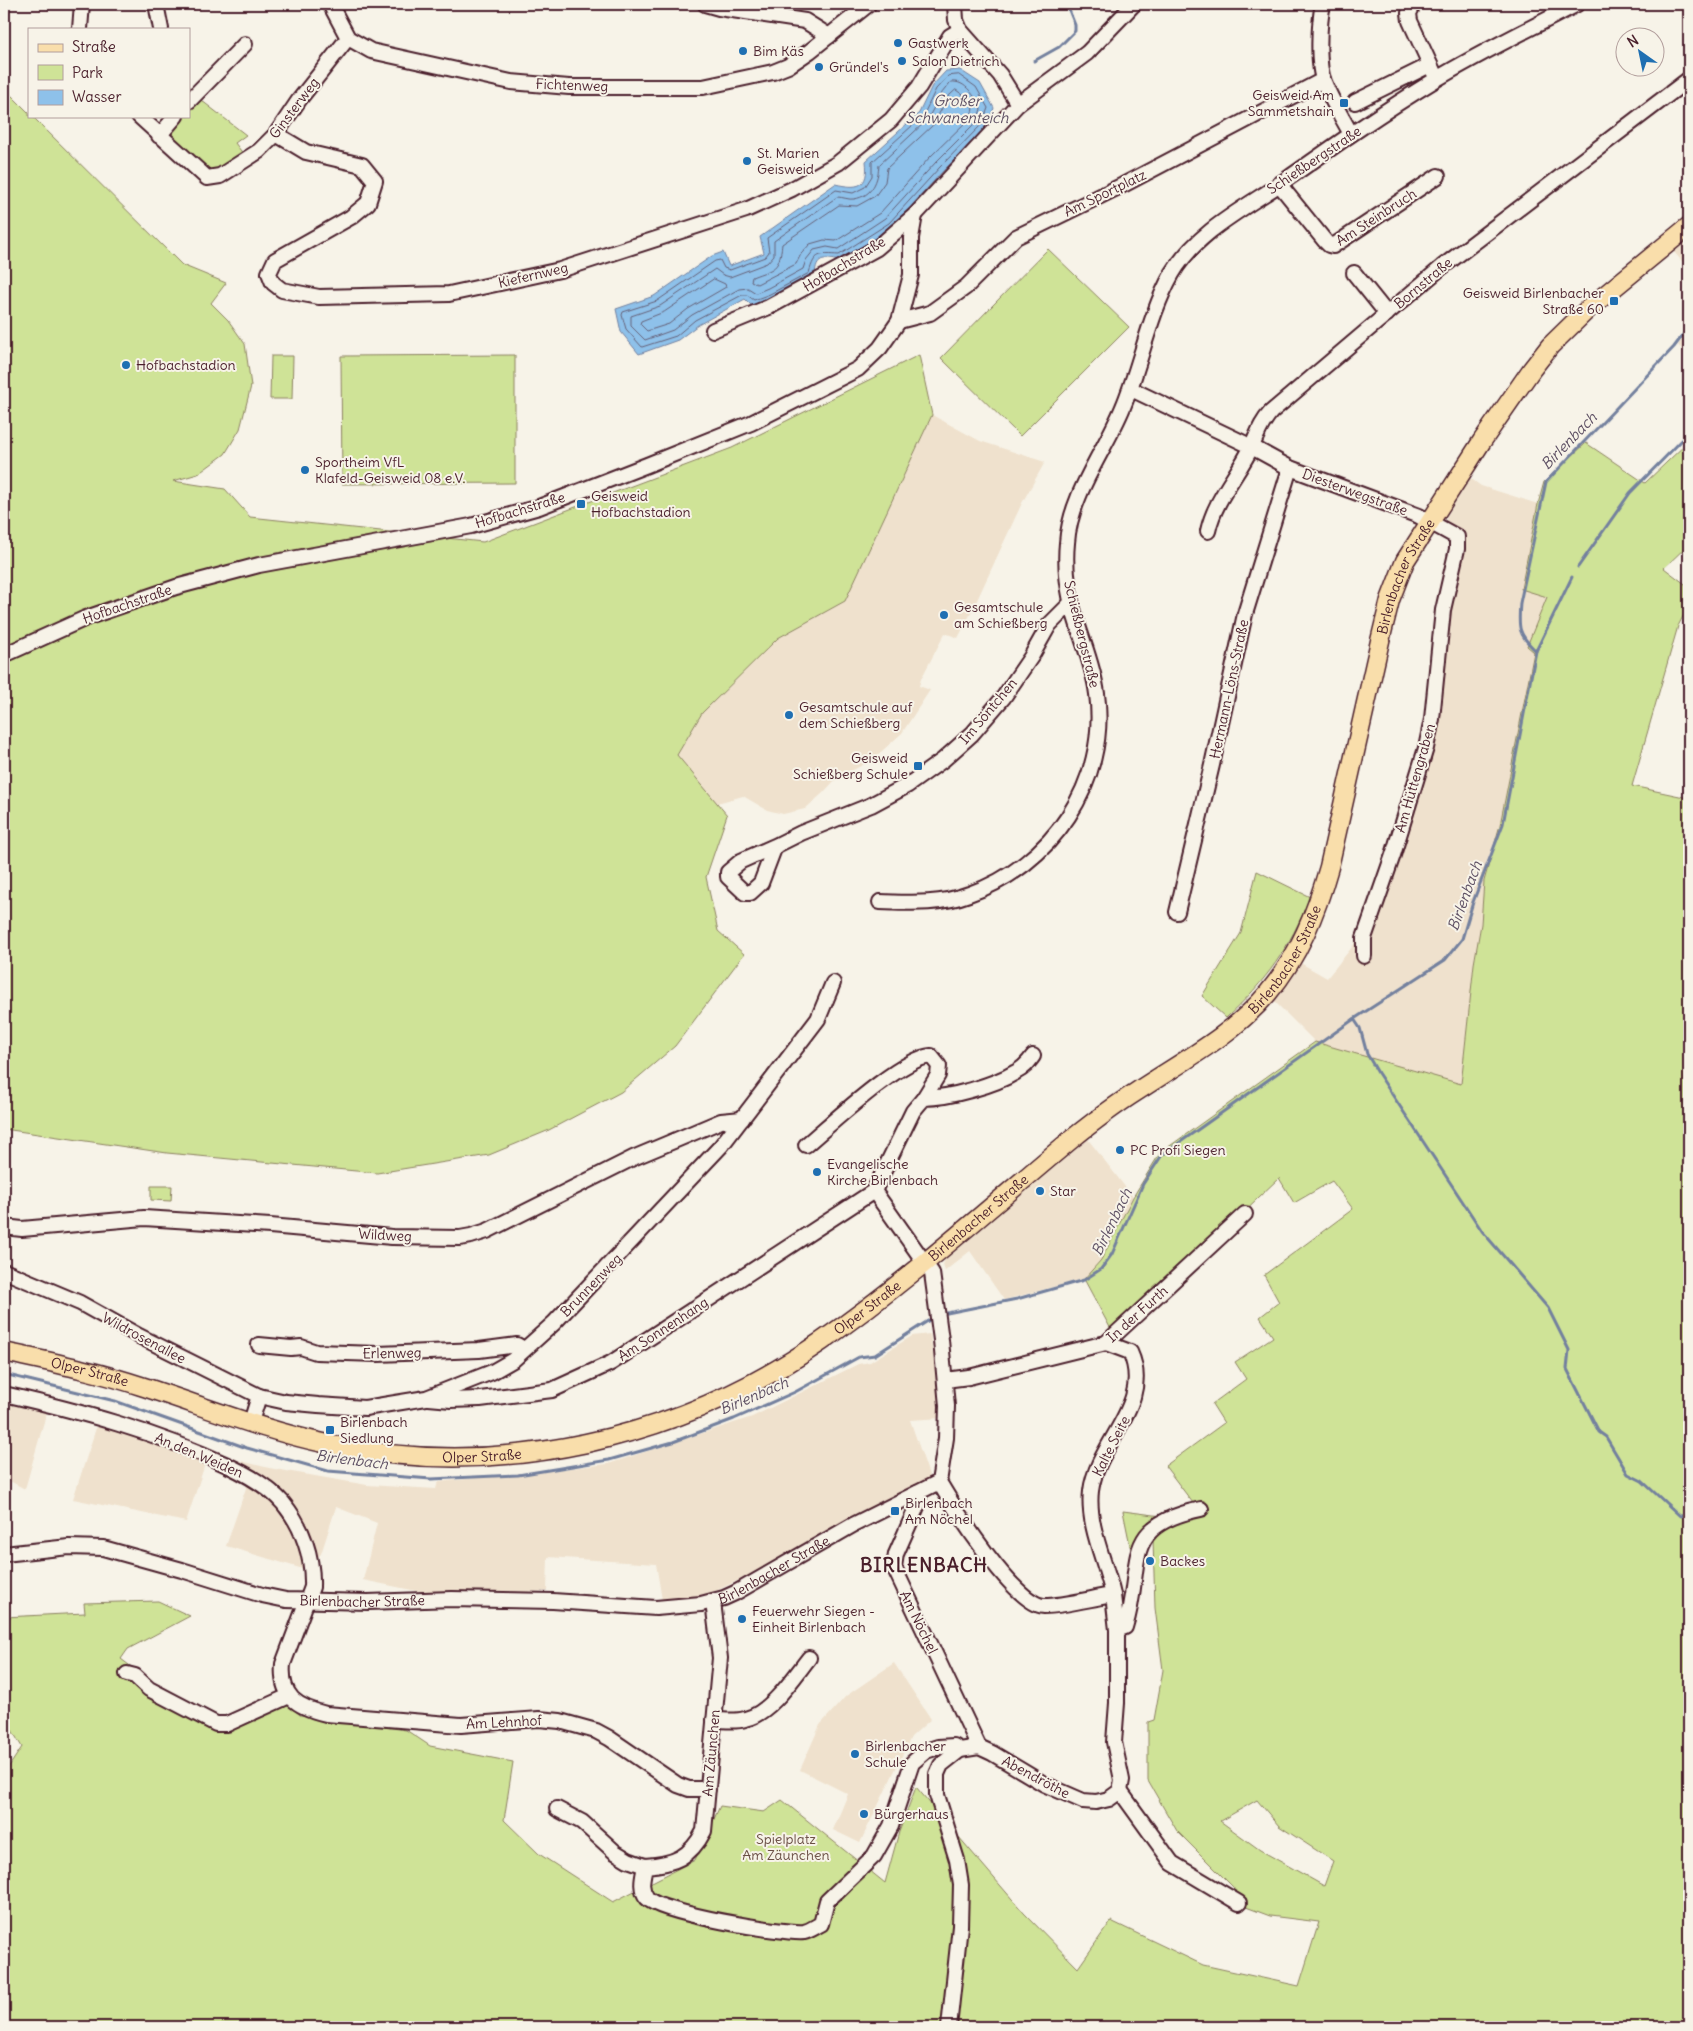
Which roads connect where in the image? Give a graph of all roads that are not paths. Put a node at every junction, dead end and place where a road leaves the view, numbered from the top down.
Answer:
1 (82, 4) edge
2 (156, 4) edge
3 (330, 4) edge
4 (705, 4) edge
5 (868, 4) edge
6 (955, 4) edge
7 (1134, 4) edge
8 (1322, 4) edge
9 (1414, 4) edge
10 (1577, 4) edge
11 (80, 28) edge
12 (161, 28) edge
13 (960, 30) junction
14 (829, 36) junction
15 (348, 38) junction
16 (245, 44) dead end
17 (1430, 65) junction
18 (1437, 78) junction
19 (1689, 79) edge
20 (1323, 80) junction
21 (190, 100) edge
22 (1355, 102) dead end
23 (1018, 104) junction
24 (141, 118) edge
25 (174, 118) edge
26 (276, 134) junction
27 (1352, 134) junction
28 (159, 136) junction
29 (1438, 176) dead end
30 (1279, 184) junction
31 (915, 215) junction
32 (1689, 226) edge
33 (1354, 273) dead end
34 (1387, 314) junction
35 (899, 321) junction
36 (713, 330) dead end
37 (1131, 388) junction
38 (1248, 445) junction
39 (1290, 468) junction
40 (1429, 522) junction
41 (1208, 531) dead end
42 (1457, 537) joint
43 (1071, 604) junction
44 (4, 655) edge
45 (775, 846) dead end
46 (880, 902) dead end
47 (1177, 912) dead end
48 (1364, 956) dead end
49 (833, 983) dead end
50 (1033, 1056) dead end
51 (924, 1098) junction
52 (742, 1119) junction
53 (806, 1144) dead end
54 (874, 1191) junction
55 (1245, 1214) dead end
56 (4, 1227) edge
57 (925, 1263) junction
58 (4, 1271) edge
59 (1106, 1343) junction
60 (259, 1345) dead end
61 (524, 1349) junction
62 (4, 1352) edge
63 (945, 1380) junction
64 (4, 1394) edge
65 (259, 1396) junction
66 (426, 1398) junction
67 (251, 1422) junction
68 (938, 1482) junction
69 (917, 1493) junction
70 (1201, 1510) dead end
71 (4, 1554) edge
72 (1113, 1595) junction
73 (307, 1601) junction
74 (713, 1602) junction
75 (1117, 1630) junction
76 (809, 1658) dead end
77 (127, 1674) dead end
78 (288, 1696) junction
79 (714, 1720) junction
80 (979, 1747) junction
81 (960, 1750) junction
82 (708, 1790) junction
83 (1120, 1791) junction
84 (557, 1810) dead end
85 (645, 1866) junction
86 (1239, 1903) dead end
87 (949, 2027) edge

1 - 11 street
2 - 12 street
3 - 15 street
4 - 14 street
5 - 14 street, Fichtenweg
6 - 13 street
7 - 23 street, Hofbachstraße
8 - 20 street
9 - 17 street
10 - 18 street, Schießbergstraße
13 - 23 street
13 - 26 street, Kiefernweg
14 - 15 street, Fichtenweg
15 - 26 street, Ginsterweg
16 - 21 street
17 - 18 street
17 - 22 street
18 - 27 street, Schießbergstraße
19 - 34 street, Bornstraße
20 - 27 street
20 - 35 street, Am Sportplatz
23 - 31 street, Hofbachstraße
24 - 28 street, Ginsterweg
25 - 28 street
26 - 28 street, Ginsterweg
27 - 30 street, Schießbergstraße
29 - 30 street, Am Steinbruch
30 - 37 street, Schießbergstraße
31 - 35 street, Hofbachstraße
31 - 36 street, Hofbachstraße
32 - 40 main road, Birlenbacher Straße
33 - 34 street
34 - 38 street, Bornstraße
35 - 44 street, Hofbachstraße
37 - 38 street
37 - 43 street, Schießbergstraße
38 - 39 street, Diesterwegstraße
38 - 41 street, Bornstraße
39 - 40 street, Diesterwegstraße
39 - 47 street, Hermann-Löns-Straße
40 - 42 street, Diesterwegstraße
40 - 57 main road, Birlenbacher Straße
42 - 48 street, Am Hüttengraben
43 - 45 street, Im Söntchen
43 - 46 street, Schießbergstraße
49 - 52 street, Brunnenweg
50 - 51 street
51 - 53 street
51 - 54 street
52 - 56 street, Wildweg
52 - 61 street, Brunnenweg
54 - 57 street
54 - 66 street, Am Sonnenhang
55 - 59 street, In der Furth
57 - 63 street, Birlenbacher Straße
57 - 67 main road, Olper Straße
58 - 65 street, Wildrosenallee
59 - 63 street, In der Furth
59 - 72 street, Kalte Seite
60 - 61 street, Erlenweg
61 - 66 street, Brunnenweg
62 - 67 main road, Olper Straße
63 - 68 street, Birlenbacher Straße
64 - 73 street, An den Weiden
65 - 66 street, Brunnenweg
65 - 67 street
68 - 69 street, Birlenbacher Straße
68 - 72 street
69 - 74 street, Birlenbacher Straße
69 - 80 street, Am Nöchel
70 - 75 street
71 - 73 street, Birlenbacher Straße
72 - 75 street
73 - 74 street, Birlenbacher Straße
73 - 78 street
74 - 79 street, Am Zäunchen
75 - 83 street
76 - 79 street
77 - 78 street
78 - 82 street, Am Lehnhof
79 - 82 street, Am Zäunchen
80 - 81 street
80 - 83 street, Abendröthe
81 - 85 street
81 - 87 street
82 - 85 street, Am Zäunchen
83 - 86 street
84 - 85 street

